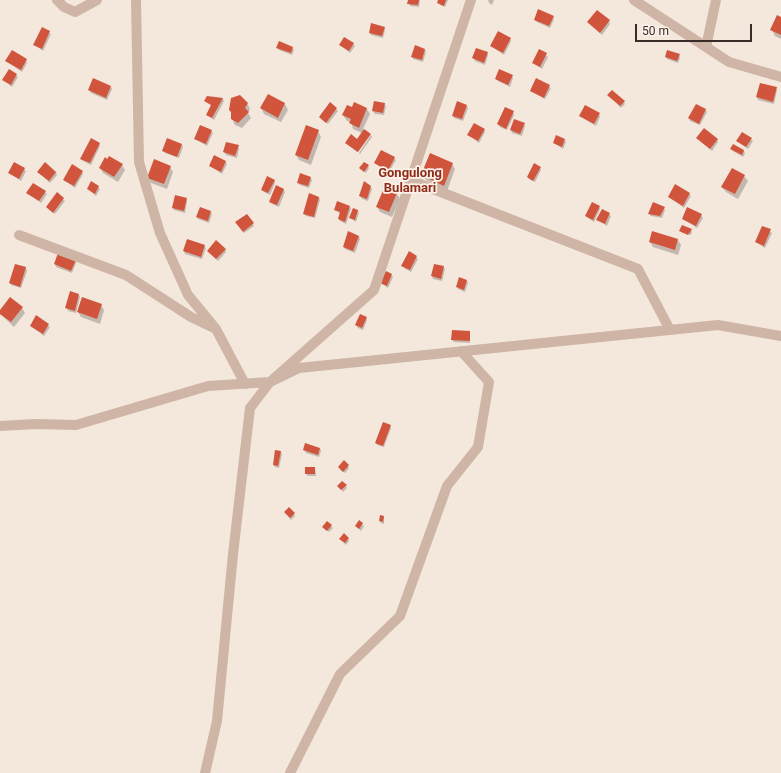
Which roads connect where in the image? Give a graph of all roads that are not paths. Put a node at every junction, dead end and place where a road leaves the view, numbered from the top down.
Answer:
1 (57, 0) edge
2 (97, 0) edge
3 (136, 0) edge
4 (471, 0) edge
5 (634, 0) edge
6 (716, 0) edge
7 (706, 48) junction
8 (781, 77) edge
9 (410, 180) junction
10 (19, 235) dead end
11 (216, 329) junction
12 (670, 330) junction
13 (781, 336) edge
14 (461, 351) junction
15 (270, 382) junction
16 (245, 384) junction
17 (0, 426) edge
18 (205, 773) edge
19 (290, 773) edge

1 - 2 street
3 - 11 street
4 - 9 street
5 - 7 street
6 - 7 street
7 - 8 street
9 - 12 street
9 - 15 street
10 - 11 street
11 - 16 street
12 - 13 street
12 - 14 street
14 - 15 street
14 - 19 street
15 - 16 street
15 - 18 street
16 - 17 street

